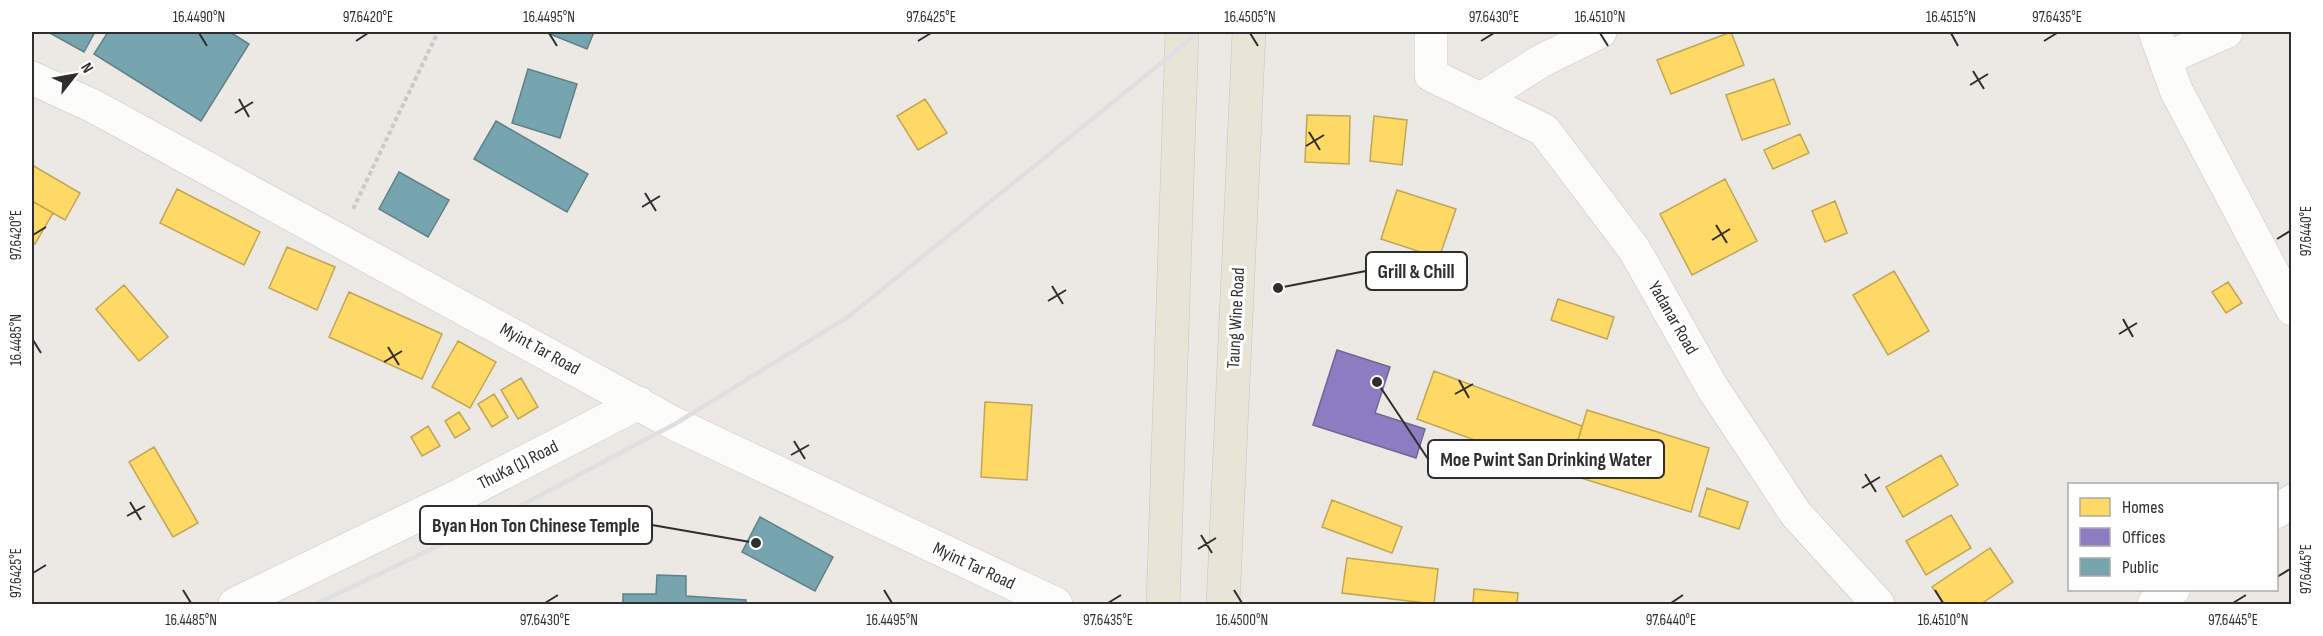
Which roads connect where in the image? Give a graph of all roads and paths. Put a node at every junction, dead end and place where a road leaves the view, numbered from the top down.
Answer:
1 (438, 32) edge
2 (1182, 32) edge
3 (1249, 32) edge
4 (1431, 32) edge
5 (1600, 32) edge
6 (2226, 32) edge
7 (2160, 45) edge
8 (32, 78) edge
9 (1481, 99) junction
10 (338, 239) junction
11 (2292, 309) edge
12 (639, 403) junction
13 (2292, 501) edge
14 (2278, 511) edge
15 (2173, 591) edge
16 (235, 604) edge
17 (1056, 604) edge
18 (1163, 604) edge
19 (1223, 604) edge
20 (1878, 604) edge
21 (2154, 604) edge

1 - 10 path
2 - 18 main road
3 - 19 main road, Taung Wine Road
4 - 9 street, Yadanar Road
5 - 9 street
6 - 7 street
7 - 11 street
8 - 10 street, Myint Tar Road
9 - 20 street, Yadanar Road
10 - 12 street, Myint Tar Road
12 - 16 street, ThuKa (1) Road
12 - 17 street, Myint Tar Road
13 - 14 street
15 - 21 street

